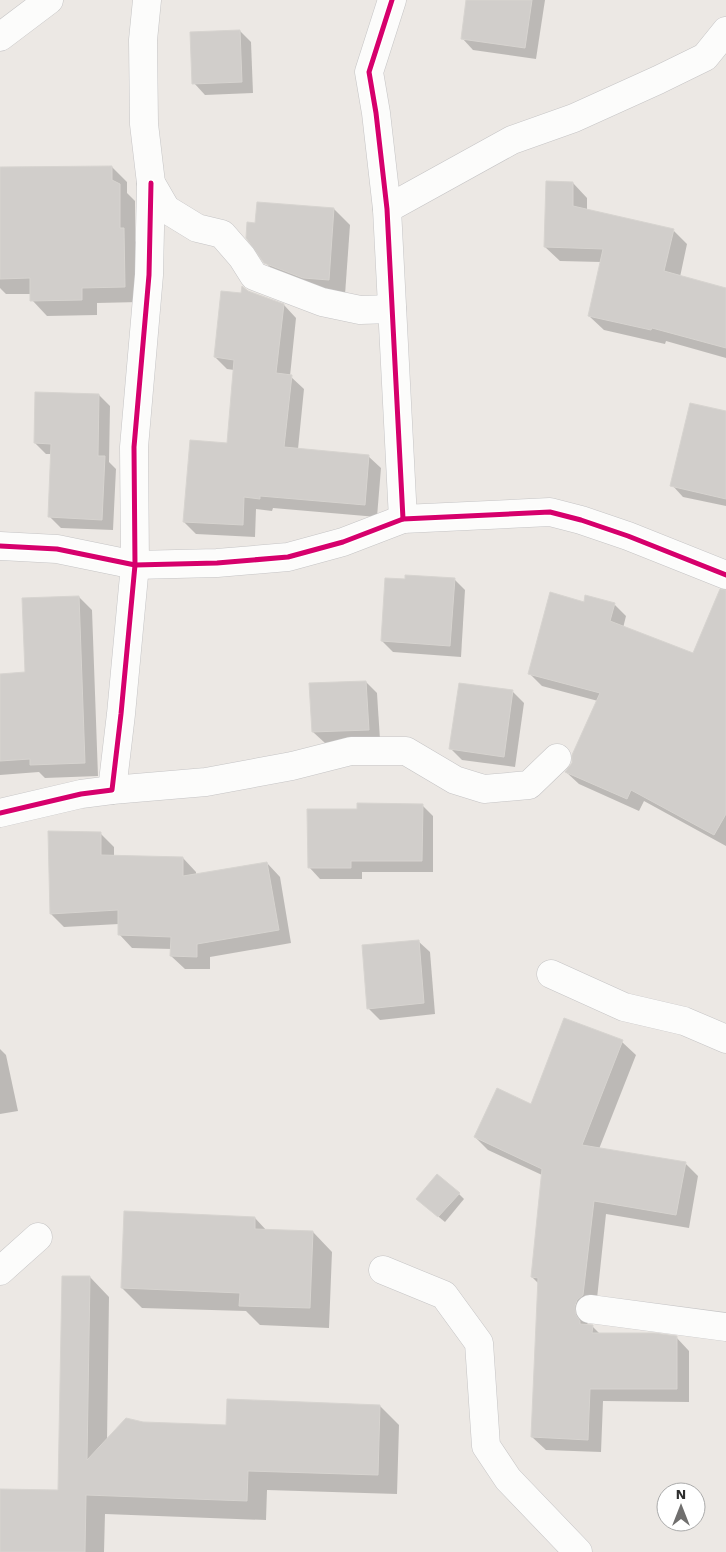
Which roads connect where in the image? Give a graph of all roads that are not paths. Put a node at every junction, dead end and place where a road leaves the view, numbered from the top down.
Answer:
1 (49, 0) edge
2 (147, 0) edge
3 (392, 0) edge
4 (726, 31) edge
5 (0, 37) edge
6 (151, 183) junction
7 (387, 209) junction
8 (392, 309) junction
9 (403, 519) junction
10 (0, 546) edge
11 (136, 565) junction
12 (726, 575) edge
13 (556, 758) dead end
14 (112, 790) junction
15 (0, 813) edge
16 (551, 974) dead end
17 (726, 1039) edge
18 (38, 1237) dead end
19 (383, 1270) dead end
20 (0, 1271) edge
21 (590, 1309) dead end
22 (726, 1327) edge
23 (578, 1552) edge

1 - 5 street
2 - 6 street
3 - 7 street
4 - 7 street
6 - 8 street
6 - 11 street
7 - 8 street
8 - 9 street
9 - 11 street
9 - 12 street
10 - 11 street
11 - 14 street
13 - 14 street
14 - 15 street
16 - 17 street
18 - 20 street
19 - 23 street
21 - 22 street

